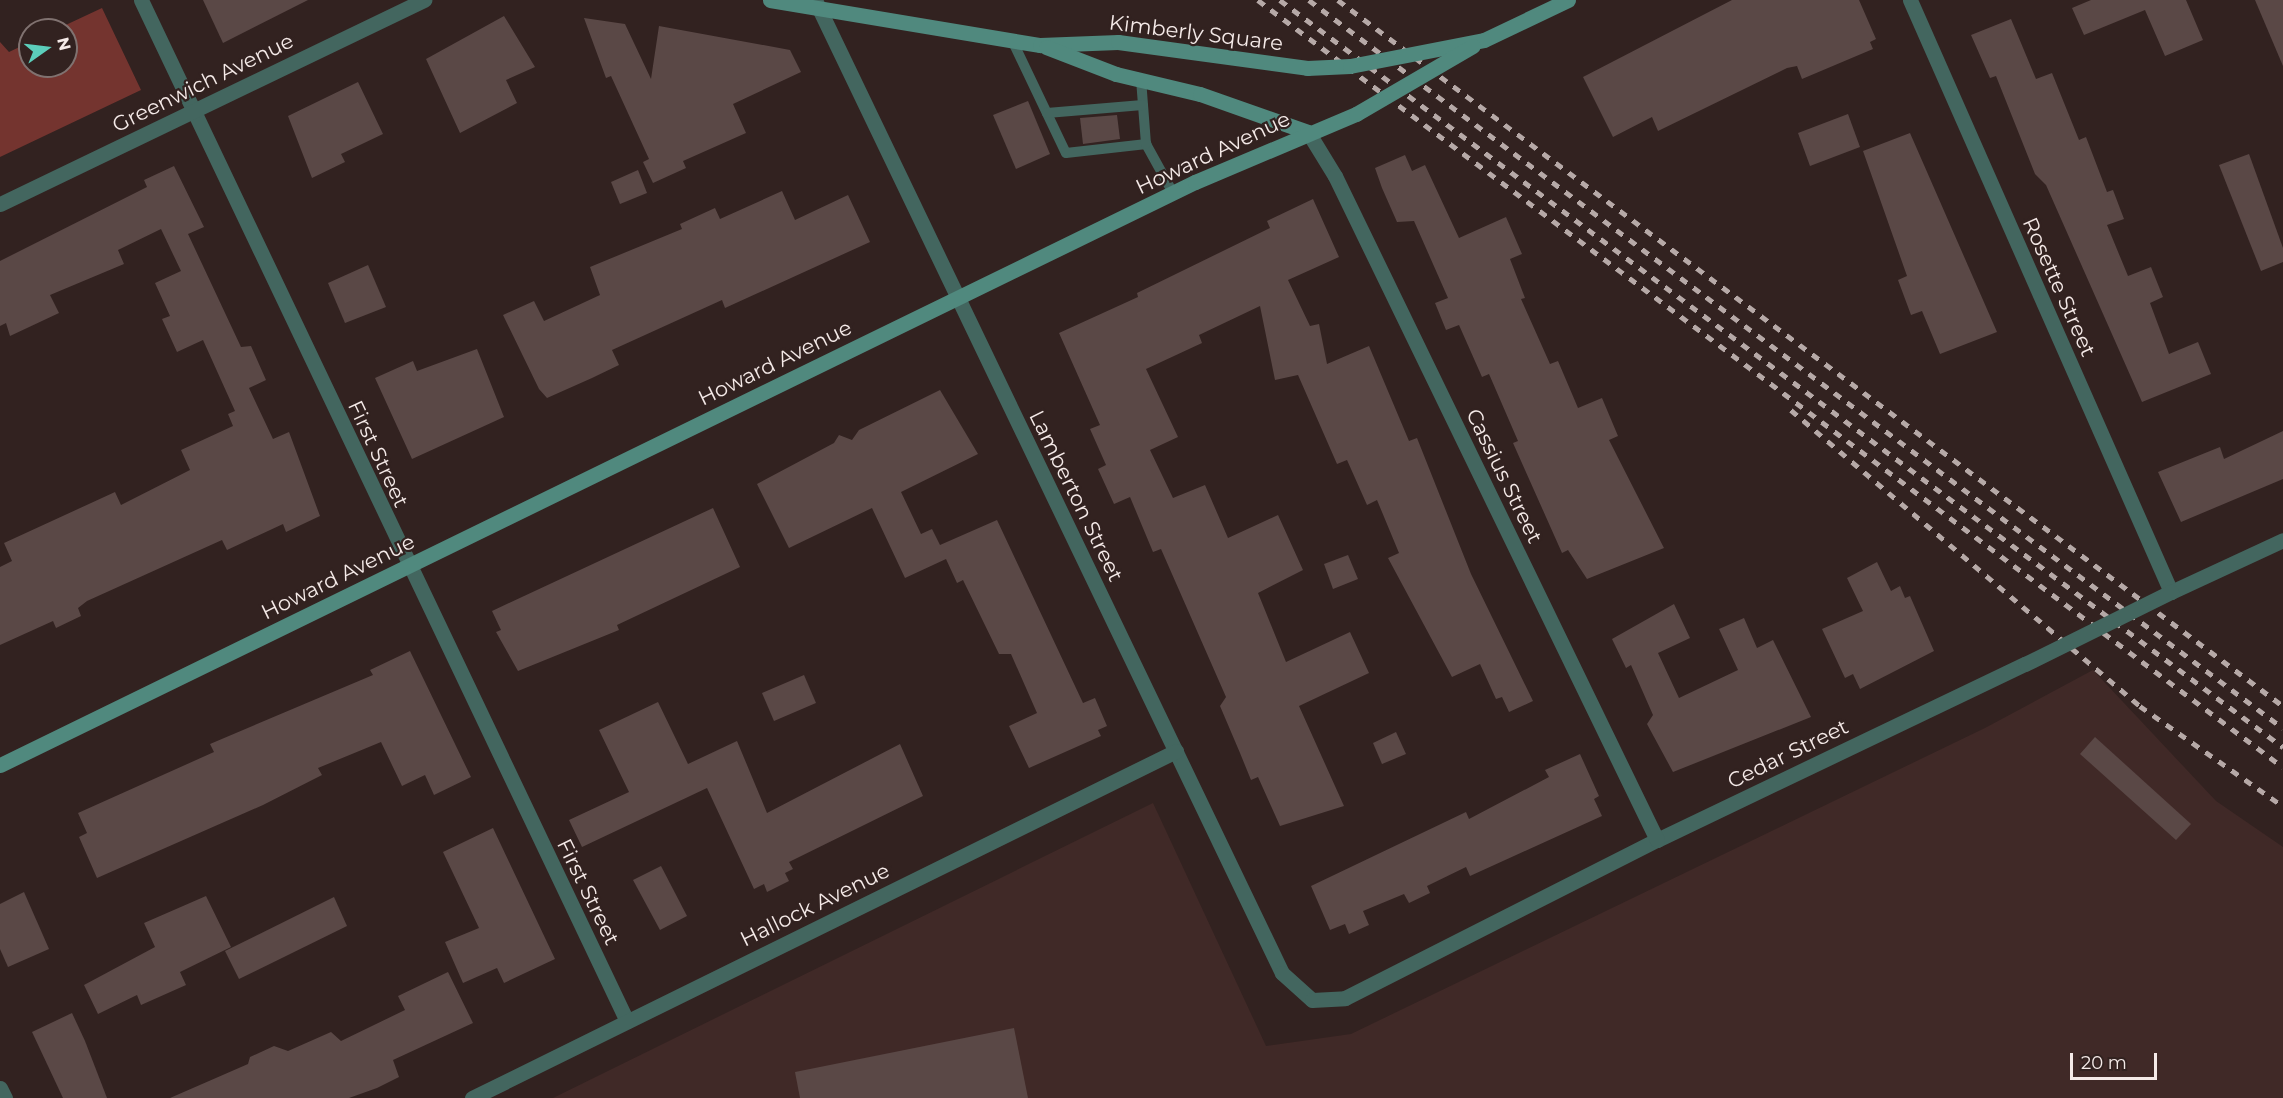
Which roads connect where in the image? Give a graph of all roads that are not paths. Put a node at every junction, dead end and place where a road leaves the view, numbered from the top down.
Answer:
1 (141, 0) edge
2 (424, 0) edge
3 (770, 0) edge
4 (1568, 0) edge
5 (1910, 0) edge
6 (816, 4) edge
7 (1012, 40) junction
8 (1484, 40) junction
9 (1040, 45) junction
10 (1141, 79) junction
11 (1143, 105) junction
12 (194, 111) junction
13 (1047, 113) junction
14 (1308, 132) junction
15 (1146, 144) junction
16 (1173, 193) junction
17 (0, 204) edge
18 (956, 298) junction
19 (2283, 540) edge
20 (408, 566) junction
21 (2171, 587) junction
22 (1176, 751) junction
23 (0, 765) edge
24 (1657, 840) junction
25 (1312, 1000) joint
26 (627, 1021) junction
27 (0, 1088) edge
28 (5, 1098) edge
29 (472, 1098) edge

1 - 12 street, First Street
2 - 12 street, Greenwich Avenue
3 - 6 main road
4 - 8 main road, Howard Avenue
5 - 21 street, Rosette Street
6 - 7 main road
6 - 18 street, Lamberton Street
7 - 9 main road
7 - 13 lane
8 - 9 main road, Kimberly Square, bridge
8 - 14 main road, Howard Avenue, bridge
9 - 10 main road
10 - 11 lane
10 - 14 main road
11 - 13 lane
11 - 15 lane
12 - 17 street, Greenwich Avenue
12 - 20 street, First Street
13 - 15 lane
14 - 16 main road, Howard Avenue
14 - 24 street, Cassius Street
15 - 16 lane
16 - 18 main road, Howard Avenue
18 - 20 main road, Howard Avenue
18 - 22 street, Lamberton Street
19 - 21 street, Cedar Street
20 - 23 main road, Howard Avenue
20 - 26 street, First Street
21 - 24 street, Cedar Street, bridge
22 - 25 street, Lamberton Street
22 - 26 street, Hallock Avenue
24 - 25 street, Cedar Street
26 - 29 street, Hallock Avenue
27 - 28 street

